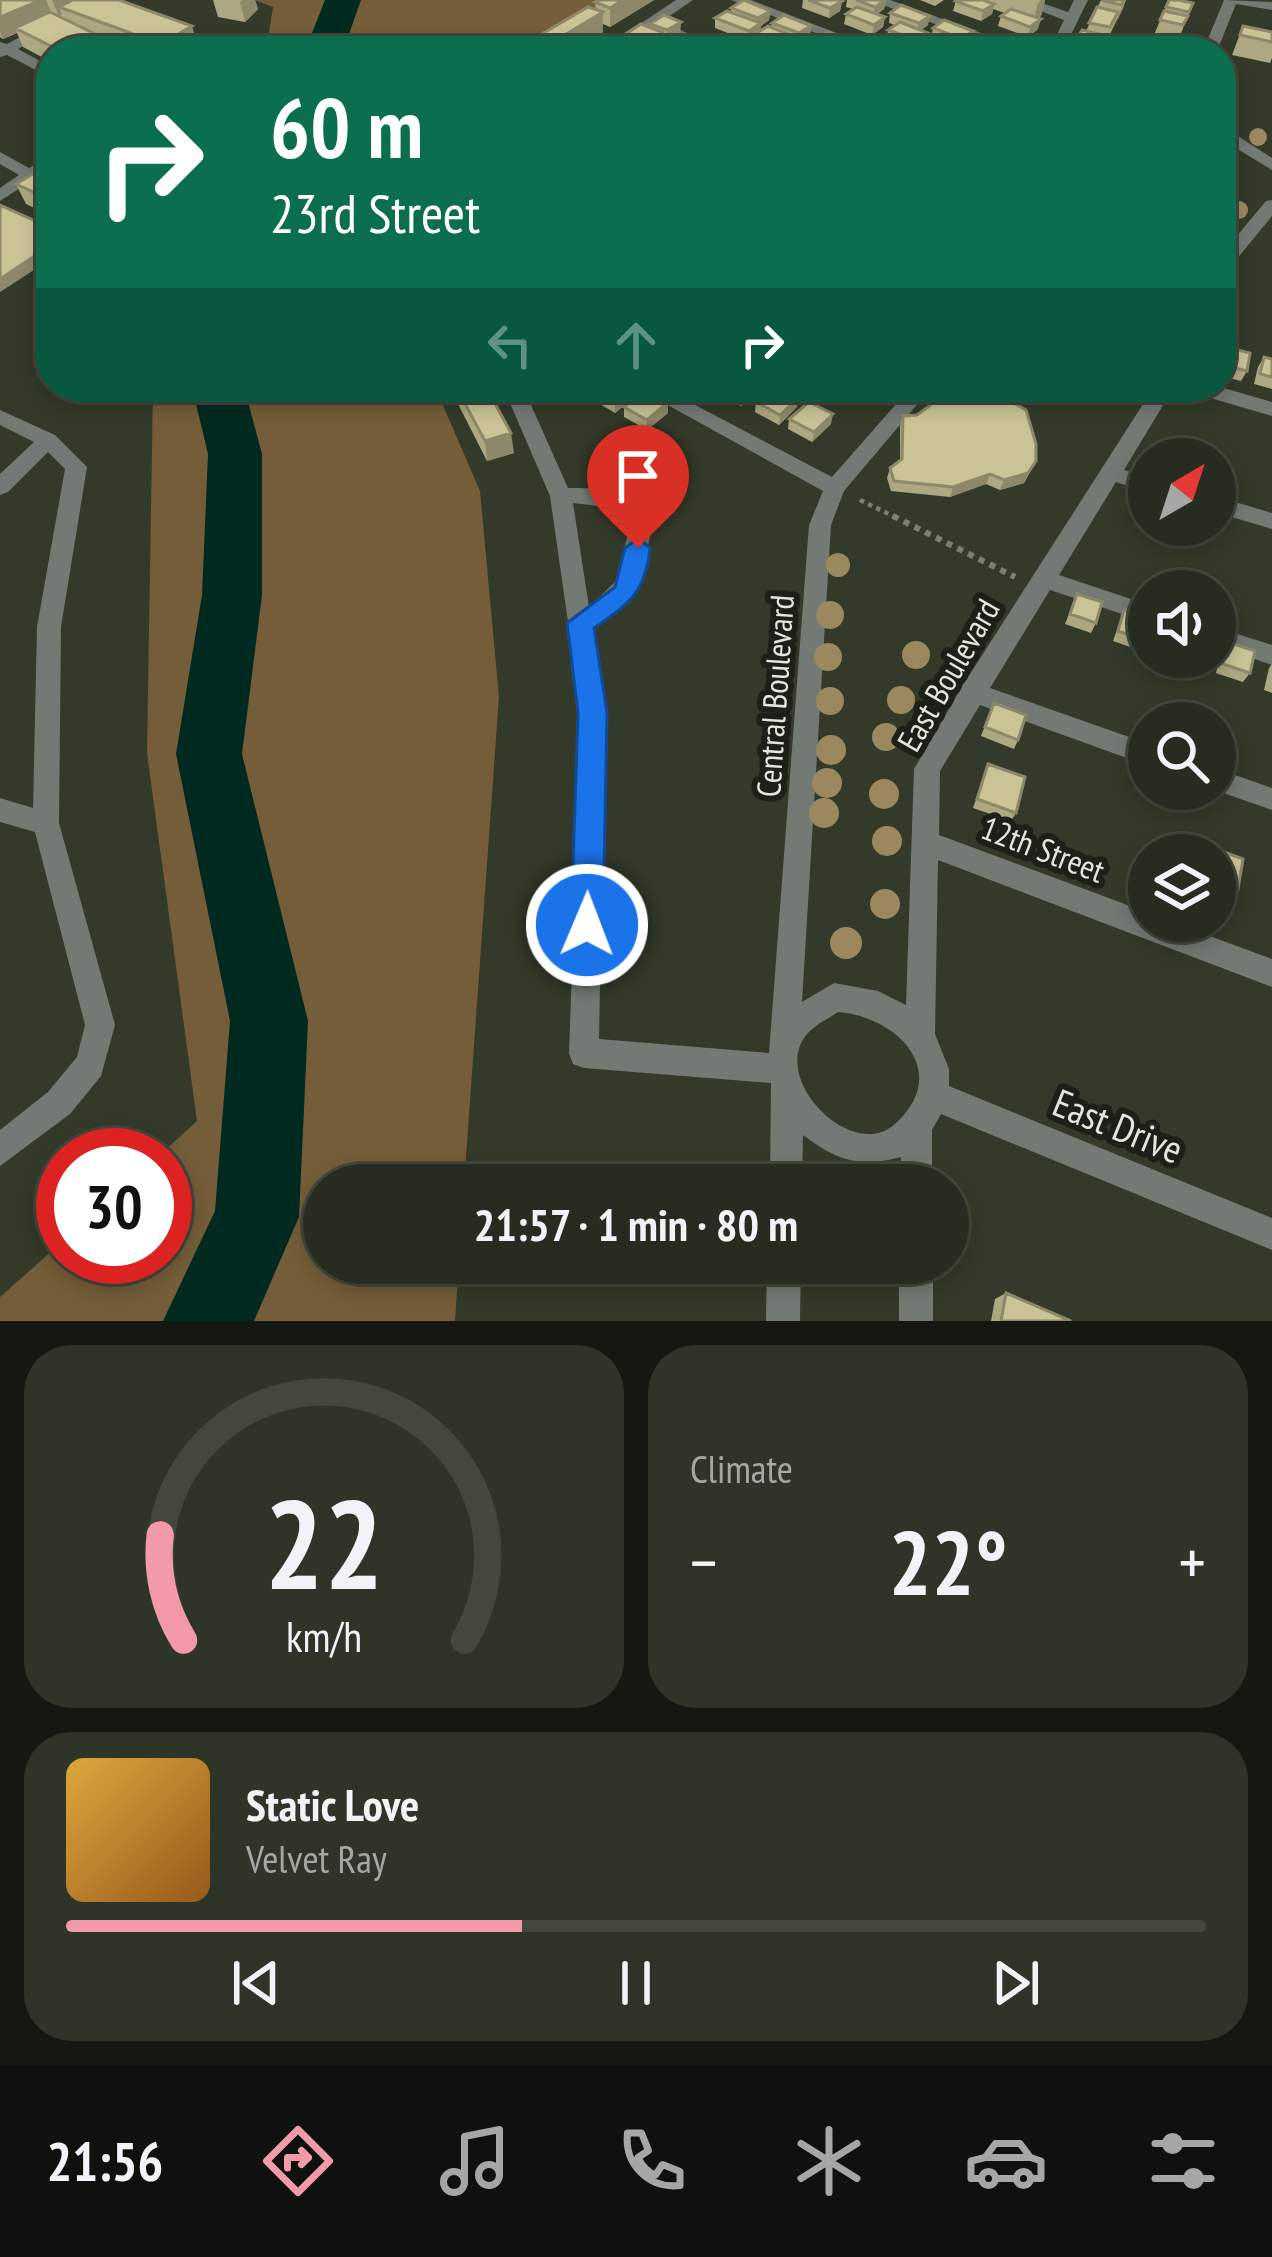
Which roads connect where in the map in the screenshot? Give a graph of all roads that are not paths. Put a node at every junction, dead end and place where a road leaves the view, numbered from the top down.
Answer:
1 (100, 0) edge
2 (686, 0) edge
3 (738, 0) edge
4 (876, 0) edge
5 (1019, 0) edge
6 (1082, 0) edge
7 (1233, 0) edge
8 (1272, 6) edge
9 (1073, 17) junction
10 (650, 23) junction
11 (630, 36) edge
12 (684, 36) edge
13 (835, 36) edge
14 (980, 36) edge
15 (1064, 36) edge
16 (1217, 36) edge
17 (2, 49) edge
18 (36, 66) edge
19 (1236, 145) edge
20 (0, 157) edge
21 (1272, 165) edge
22 (36, 171) edge
23 (30, 175) junction
24 (0, 196) edge
25 (1272, 205) edge
26 (1236, 249) edge
27 (1236, 399) edge
28 (520, 402) edge
29 (673, 402) edge
30 (908, 402) edge
31 (1155, 402) edge
32 (1272, 410) edge
33 (0, 417) edge
34 (48, 440) junction
35 (1110, 473) junction
36 (1128, 479) edge
37 (0, 487) edge
38 (835, 488) junction
39 (561, 496) junction
40 (1236, 510) edge
41 (1272, 520) edge
42 (1040, 584) junction
43 (1128, 608) edge
44 (580, 623) junction
45 (1236, 643) edge
46 (1272, 655) edge
47 (972, 692) junction
48 (1128, 748) edge
49 (1236, 786) edge
50 (1272, 799) edge
51 (0, 810) edge
52 (46, 824) junction
53 (924, 842) junction
54 (1272, 974) edge
55 (920, 1036) junction
56 (785, 1069) junction
57 (933, 1095) junction
58 (917, 1128) junction
59 (0, 1149) edge
60 (786, 1164) edge
61 (916, 1164) edge
62 (1272, 1234) edge
63 (784, 1284) edge
64 (916, 1284) edge
65 (783, 1321) edge
66 (916, 1321) edge

1 - 17 street
2 - 10 street
3 - 13 street
4 - 14 street
5 - 9 street
6 - 9 street
7 - 8 street
7 - 16 street
9 - 15 street
10 - 11 street
10 - 12 street
17 - 18 street
19 - 21 street
20 - 23 street
22 - 23 street
23 - 24 street
25 - 26 street
27 - 32 street
28 - 39 street
29 - 38 street
30 - 38 street, Central Boulevard
31 - 35 street, East Boulevard
33 - 34 street
34 - 37 street
34 - 52 street
35 - 36 street
35 - 42 street, East Boulevard
38 - 56 street, Central Boulevard
39 - 44 street
39 - 44 street
40 - 41 street
42 - 43 street
42 - 47 street, East Boulevard
44 - 56 street
45 - 46 street
47 - 48 street
47 - 53 street, East Boulevard
49 - 50 street
51 - 52 street
52 - 59 street
53 - 54 street, 12th Street
53 - 55 street, East Boulevard
55 - 56 street
55 - 57 street
56 - 58 street
56 - 60 street, Central Boulevard
57 - 58 street
57 - 62 street, East Drive
58 - 61 street
63 - 65 street
64 - 66 street

